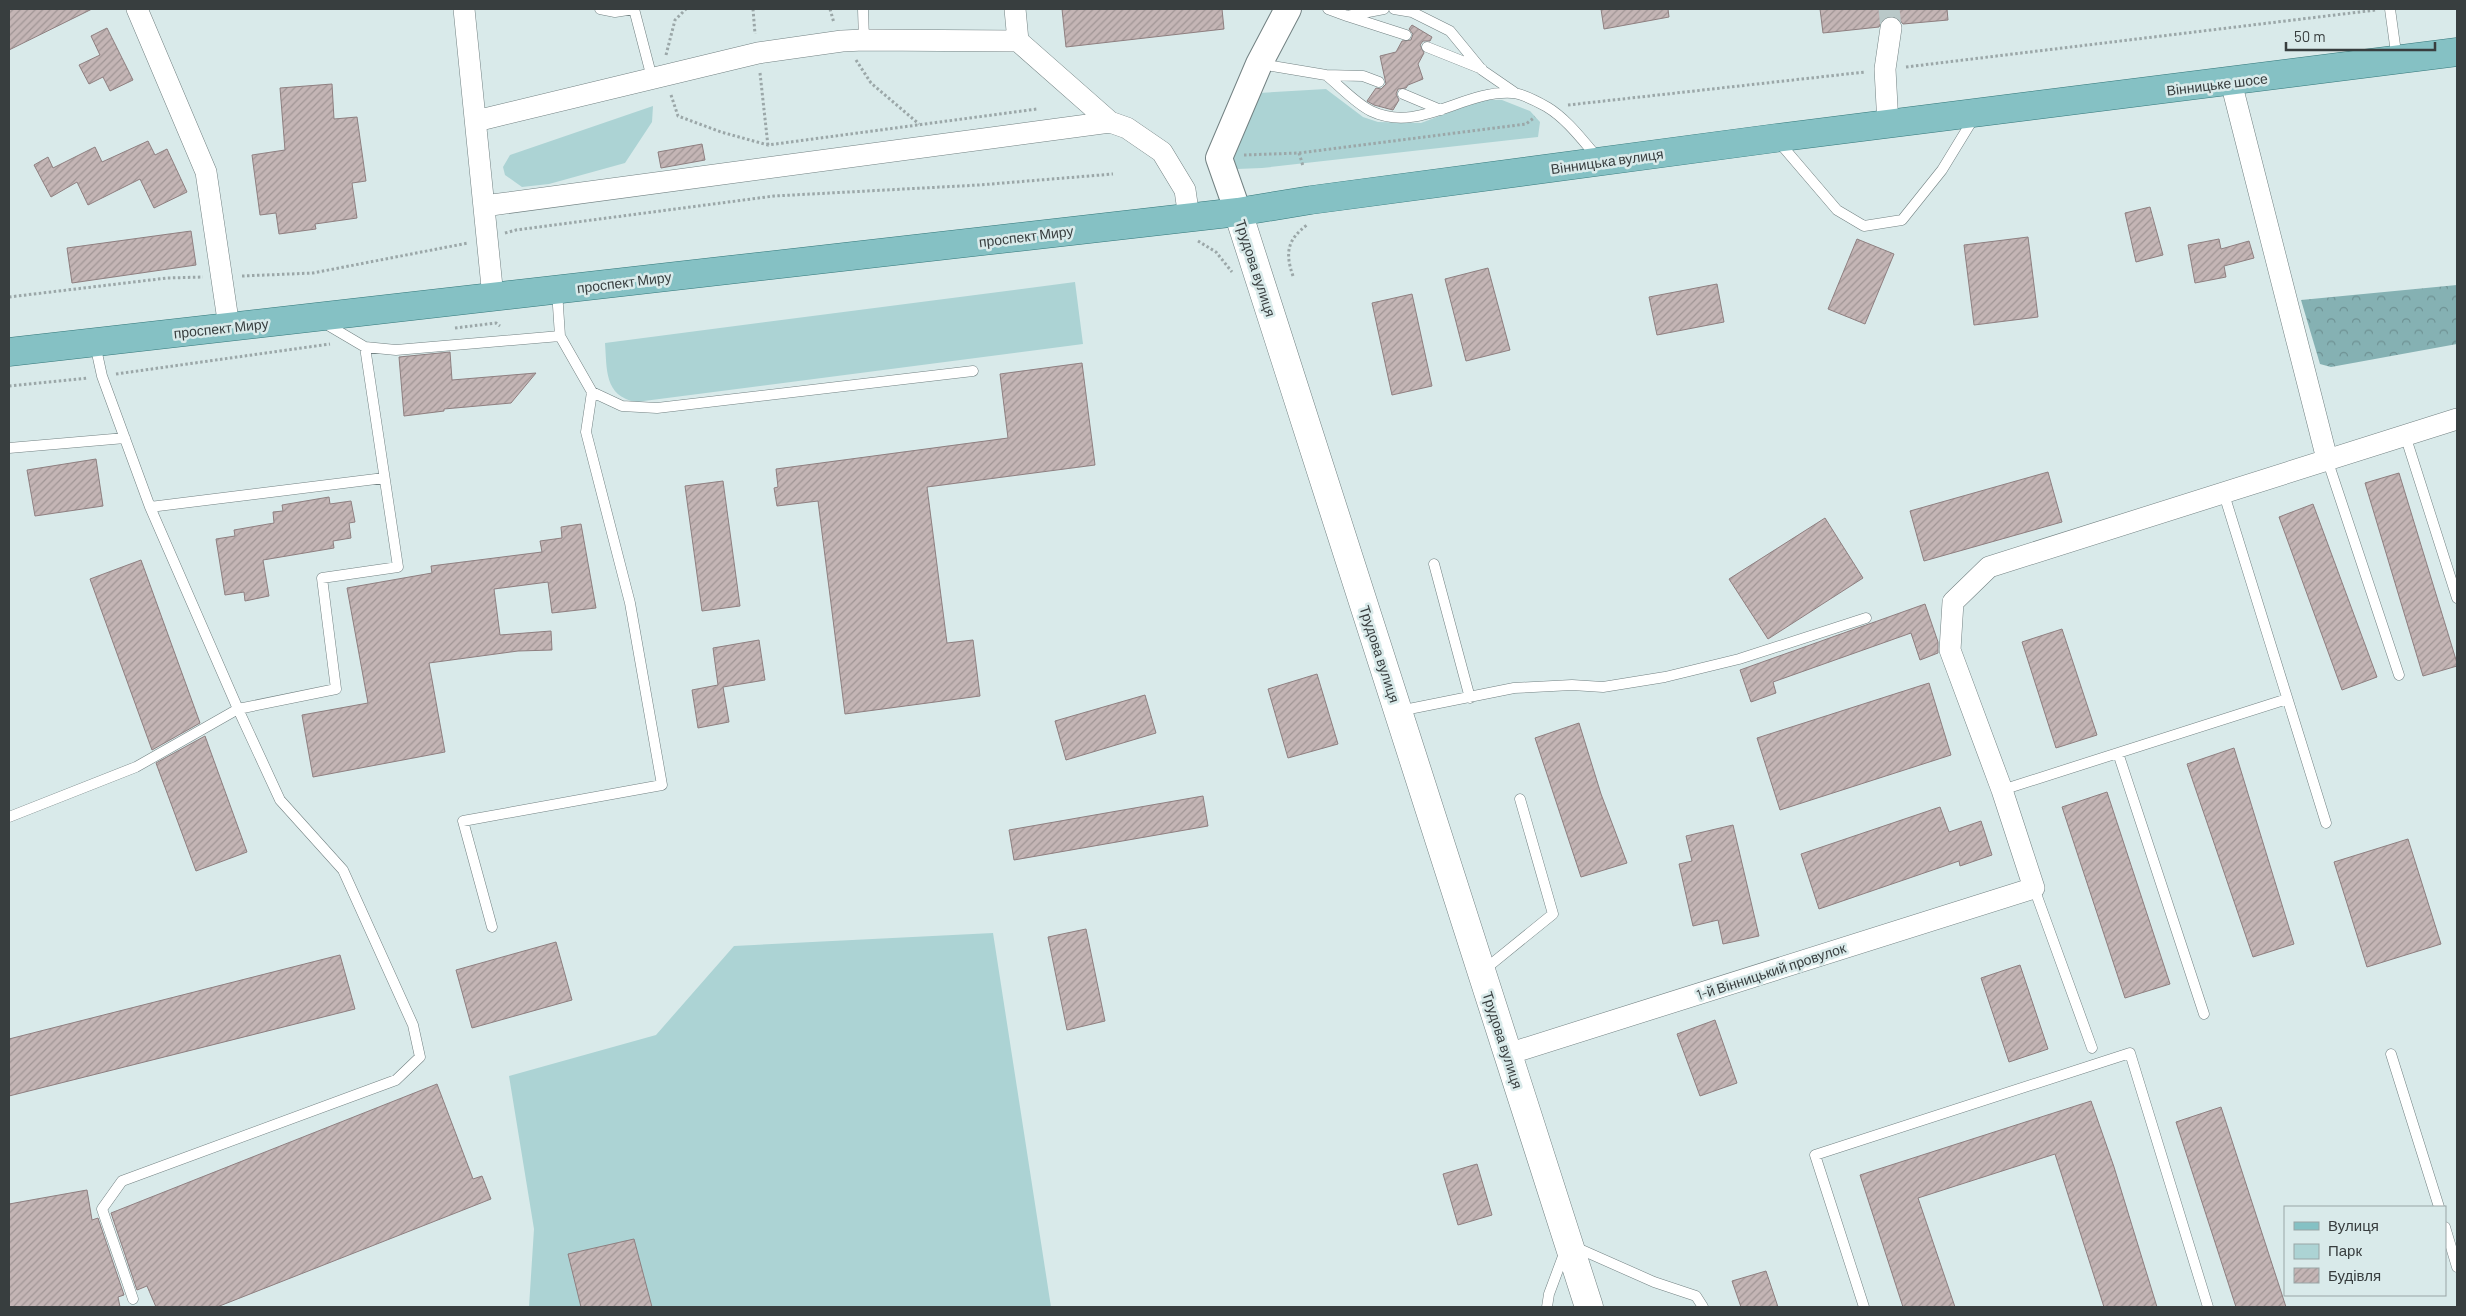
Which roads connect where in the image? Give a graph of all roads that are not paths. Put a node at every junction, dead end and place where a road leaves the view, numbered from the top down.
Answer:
1 (138, 9) edge
2 (464, 9) edge
3 (600, 9) edge
4 (634, 9) edge
5 (863, 9) edge
6 (1015, 9) edge
7 (1288, 9) edge
8 (1328, 9) edge
9 (1384, 9) edge
10 (1394, 9) edge
11 (2390, 9) edge
12 (1347, 16) junction
13 (1891, 28) tunnel mouth
14 (1406, 35) dead end
15 (864, 40) junction
16 (1018, 41) junction
17 (1427, 46) dead end
18 (2457, 52) edge
19 (2397, 61) junction
20 (1259, 64) junction
21 (1482, 70) junction
22 (1326, 75) junction
23 (658, 76) junction
24 (1379, 82) dead end
25 (2231, 82) junction
26 (1514, 92) junction
27 (1403, 94) dead end
28 (1441, 110) junction
29 (1976, 114) junction
30 (476, 121) junction
31 (1118, 125) junction
32 (1888, 125) junction
33 (1776, 138) junction
34 (1601, 162) junction
35 (484, 206) junction
36 (1238, 212) junction
37 (1193, 229) junction
38 (557, 290) junction
39 (493, 297) junction
40 (294, 320) junction
41 (229, 327) junction
42 (560, 336) junction
43 (95, 343) junction
44 (361, 344) junction
45 (9, 352) edge
46 (973, 371) dead end
47 (592, 392) junction
48 (2457, 419) edge
49 (2405, 435) junction
50 (125, 438) junction
51 (9, 448) edge
52 (2327, 459) junction
53 (384, 478) junction
54 (2223, 491) junction
55 (150, 506) junction
56 (1434, 564) dead end
57 (2457, 598) edge
58 (1866, 618) dead end
59 (2399, 675) dead end
60 (1470, 698) junction
61 (2287, 699) junction
62 (238, 709) junction
63 (1398, 711) junction
64 (2118, 753) junction
65 (2002, 790) junction
66 (1520, 800) dead end
67 (9, 817) edge
68 (2326, 823) dead end
69 (2034, 888) junction
70 (492, 927) dead end
71 (1482, 973) junction
72 (2204, 1014) dead end
73 (2092, 1048) dead end
74 (1508, 1054) junction
75 (2391, 1054) dead end
76 (2439, 1206) edge
77 (2446, 1230) edge
78 (1568, 1243) junction
79 (2457, 1267) edge
80 (133, 1299) dead end
81 (1547, 1307) edge
82 (1589, 1307) edge
83 (1703, 1307) edge
84 (1864, 1307) edge
85 (2208, 1307) edge

1 - 41 street
2 - 30 street
3 - 4 lane
4 - 23 lane
5 - 15 lane
6 - 16 street
7 - 20 street, Трудова вулиця
8 - 12 lane
9 - 12 lane
10 - 21 lane
11 - 19 lane
12 - 14 lane
13 - 32 street
15 - 16 street
15 - 23 street
16 - 31 street
17 - 21 lane
18 - 19 main road, Вінницьке шосе
19 - 25 main road, Вінницьке шосе
20 - 22 lane
20 - 36 street, Трудова вулиця
21 - 26 lane
22 - 24 lane
22 - 28 lane
23 - 30 street
25 - 29 main road, Вінницьке шосе
25 - 52 street
26 - 28 lane
26 - 34 lane
27 - 28 lane
29 - 32 main road, Вінницька вулиця
29 - 33 lane
30 - 35 street
31 - 35 street
31 - 37 street
32 - 33 main road, Вінницька вулиця
33 - 34 main road, Вінницька вулиця
34 - 36 main road, Вінницька вулиця
35 - 39 street
36 - 37 main road, проспект Миру
36 - 63 main road, Трудова вулиця
37 - 38 main road, проспект Миру
38 - 39 main road, проспект Миру
38 - 42 lane
39 - 40 main road, проспект Миру
40 - 41 main road, проспект Миру
40 - 44 lane
41 - 43 main road, проспект Миру
42 - 44 lane
42 - 47 lane
43 - 45 main road, проспект Миру
43 - 50 lane
44 - 53 lane
46 - 47 lane
47 - 70 lane
48 - 49 street
49 - 52 street
49 - 57 lane
50 - 51 lane
50 - 55 lane
52 - 54 street
52 - 59 lane
53 - 55 lane
53 - 62 lane
54 - 61 lane
54 - 65 street
55 - 62 lane
56 - 60 lane
58 - 60 lane
60 - 63 lane
61 - 64 lane
61 - 68 lane
62 - 67 lane
62 - 80 lane
63 - 71 main road, Трудова вулиця
64 - 65 lane
64 - 72 lane
65 - 69 street
66 - 71 lane
69 - 73 lane
69 - 74 street, 1-й Вінницький провулок
71 - 74 main road, Трудова вулиця
74 - 78 main road, Трудова вулиця
75 - 76 lane
77 - 79 lane
78 - 81 lane
78 - 82 main road, Трудова вулиця
78 - 83 lane
84 - 85 lane

